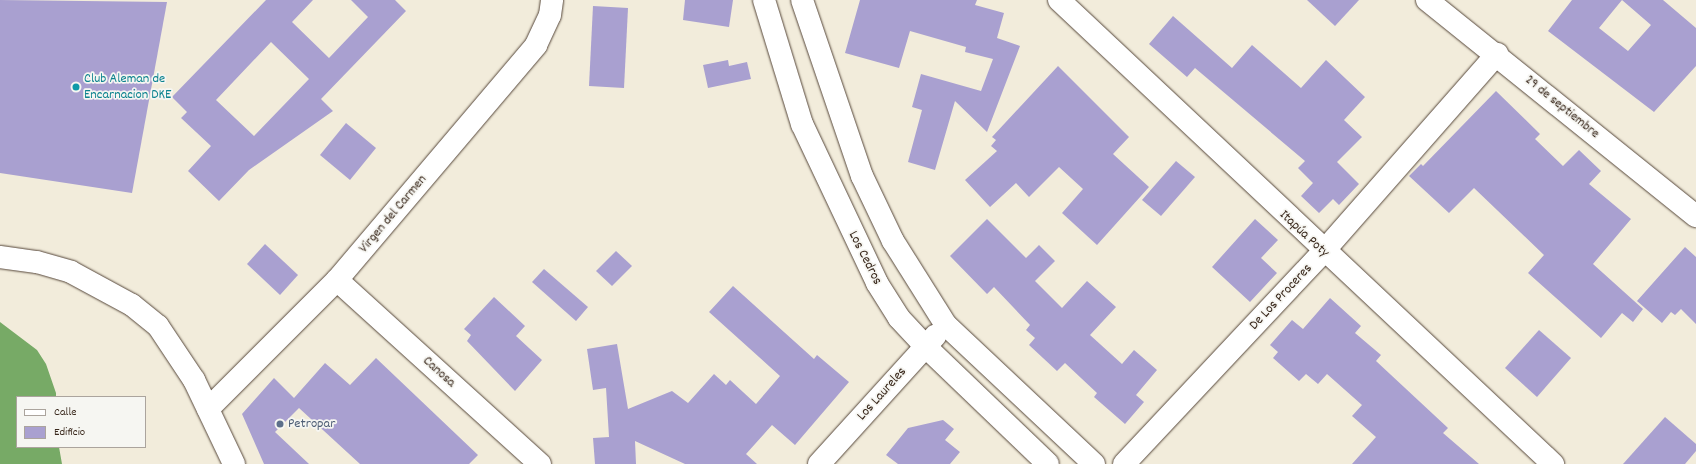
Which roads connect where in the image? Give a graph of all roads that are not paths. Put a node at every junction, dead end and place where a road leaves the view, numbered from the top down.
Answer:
1 (552, 0) edge
2 (764, 0) edge
3 (802, 0) edge
4 (1059, 0) edge
5 (1428, 0) edge
6 (1497, 54) junction
7 (1696, 216) edge
8 (1323, 252) junction
9 (0, 257) edge
10 (337, 280) junction
11 (946, 325) junction
12 (925, 346) junction
13 (208, 409) junction
14 (234, 464) edge
15 (540, 464) edge
16 (819, 464) edge
17 (1048, 464) edge
18 (1094, 464) edge
19 (1124, 464) edge
20 (1553, 464) edge

1 - 10 street, Virgen del Carmen
2 - 12 street, Los Cedros
3 - 11 street
4 - 8 street, Itapúa Poty
5 - 6 street, 29 de septiembre
6 - 7 street, 29 de septiembre
6 - 8 street, De Los Proceres
8 - 19 street, De Los Proceres
8 - 20 street, Itapúa Poty
9 - 13 street
10 - 13 street, Virgen del Carmen
10 - 15 street, Canosa
11 - 12 street, Los Laureles
11 - 18 street
12 - 16 street, Los Laureles
12 - 17 street, Los Cedros
13 - 14 street

